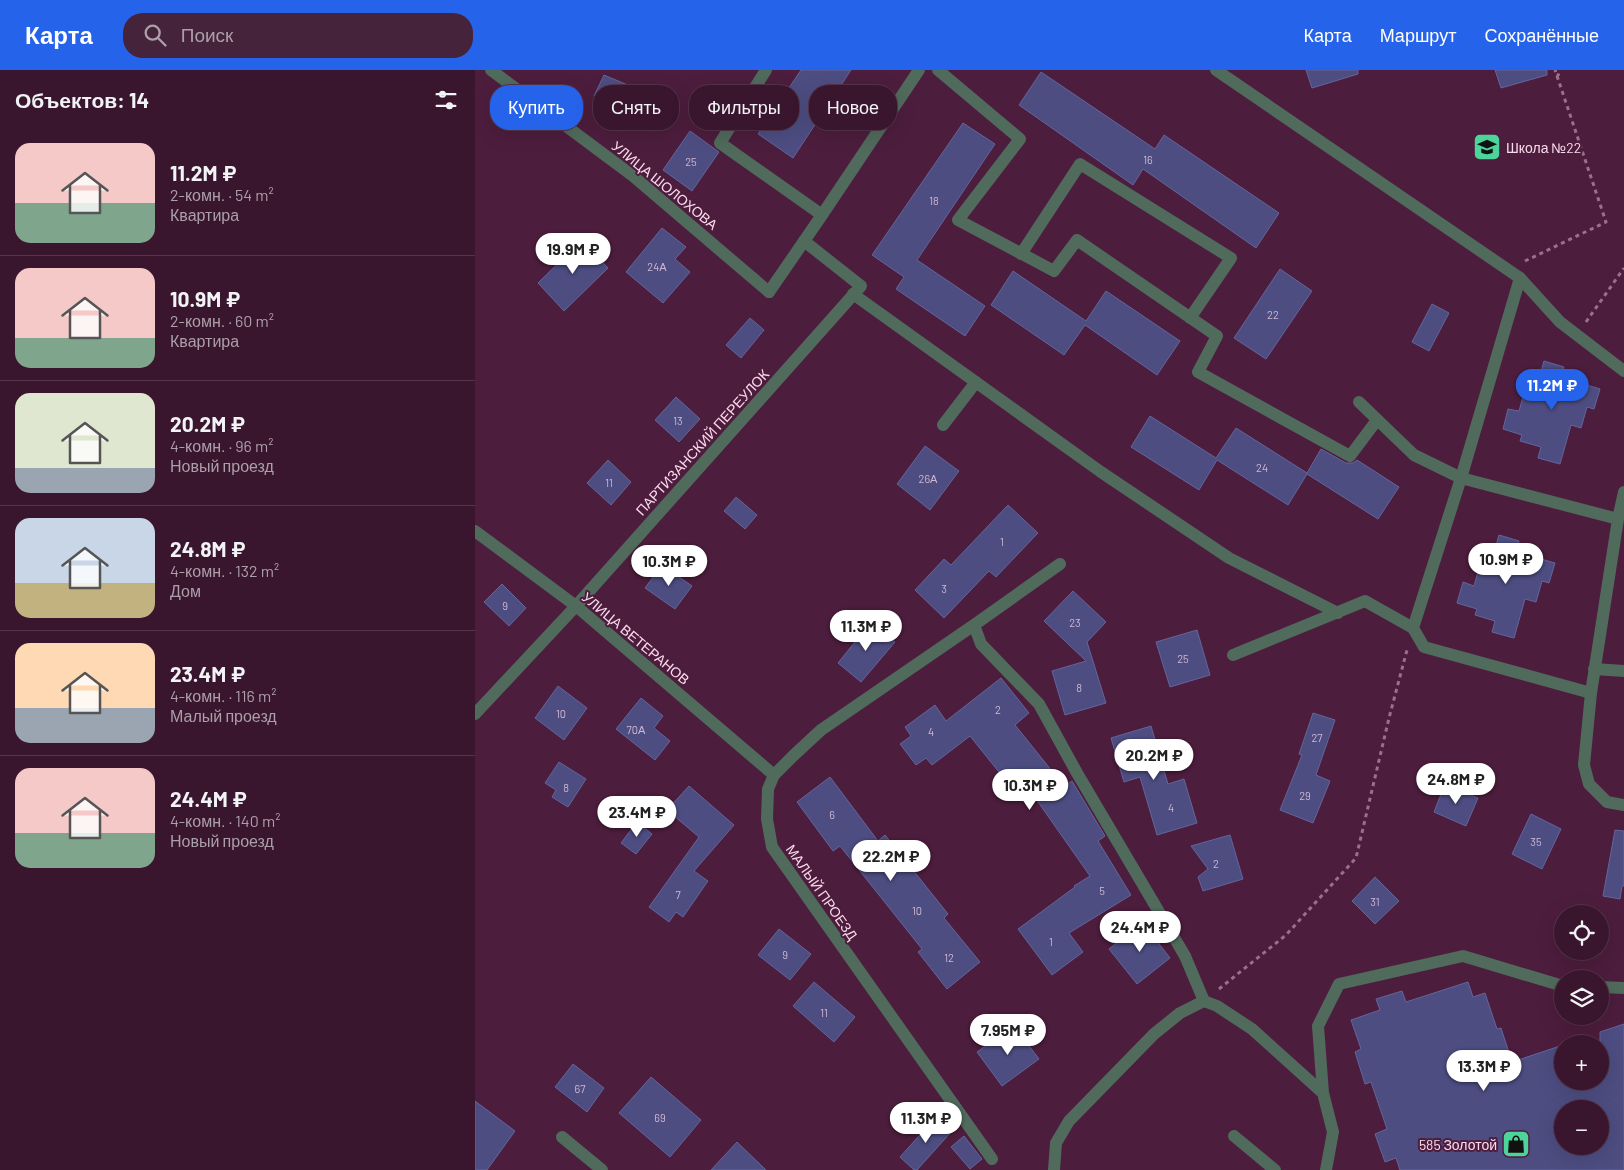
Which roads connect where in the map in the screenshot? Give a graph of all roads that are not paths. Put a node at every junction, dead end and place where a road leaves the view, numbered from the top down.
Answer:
1 (491, 70) edge
2 (766, 70) edge
3 (919, 70) edge
4 (938, 70) edge
5 (1216, 70) edge
6 (822, 215) junction
7 (804, 241) junction
8 (1021, 254) junction
9 (1520, 278) junction
10 (853, 294) junction
11 (1190, 318) junction
12 (1624, 371) edge
13 (976, 382) junction
14 (1359, 402) dead end
15 (1377, 420) junction
16 (943, 425) dead end
17 (1461, 478) junction
18 (1624, 492) edge
19 (1618, 519) junction
20 (475, 531) edge
21 (1060, 564) dead end
22 (576, 606) junction
23 (1338, 612) junction
24 (974, 626) junction
25 (1413, 628) junction
26 (1233, 656) dead end
27 (1595, 669) junction
28 (1624, 671) edge
29 (1591, 693) junction
30 (475, 714) edge
31 (774, 775) junction
32 (1624, 805) edge
33 (1554, 983) edge
34 (1609, 987) edge
35 (1624, 988) edge
36 (1205, 1001) junction
37 (1320, 1058) junction
38 (1294, 1068) junction
39 (1323, 1093) junction
40 (1234, 1136) dead end
41 (562, 1137) dead end
42 (992, 1160) dead end
43 (602, 1170) edge
44 (1054, 1170) edge
45 (1275, 1170) edge
46 (1326, 1170) edge

1 - 7 street, УЛИЦА ШОЛОХОВА
2 - 6 street
3 - 6 street
4 - 8 street
5 - 9 street
6 - 7 street
7 - 10 street
8 - 11 street
8 - 11 street
9 - 12 street
9 - 17 street
10 - 13 street
10 - 22 street, ПАРТИЗАНСКИЙ ПЕРЕУЛОК
11 - 15 street
13 - 16 street
13 - 23 street
14 - 15 street
15 - 17 street
17 - 19 street
17 - 25 street
18 - 19 street
19 - 27 street
20 - 22 street, УЛИЦА ВЕТЕРАНОВ
21 - 24 street
22 - 30 street, ПАРТИЗАНСКИЙ ПЕРЕУЛОК
22 - 31 street, УЛИЦА ВЕТЕРАНОВ
23 - 25 street
23 - 26 street
24 - 31 street
24 - 36 street
25 - 29 street
27 - 28 street
27 - 29 street
29 - 32 street
31 - 42 street, МАЛЫЙ ПРОЕЗД
33 - 37 street
34 - 35 street
36 - 38 street
36 - 44 street
37 - 38 street
37 - 39 street
38 - 39 street
39 - 46 street
40 - 45 street
41 - 43 street

